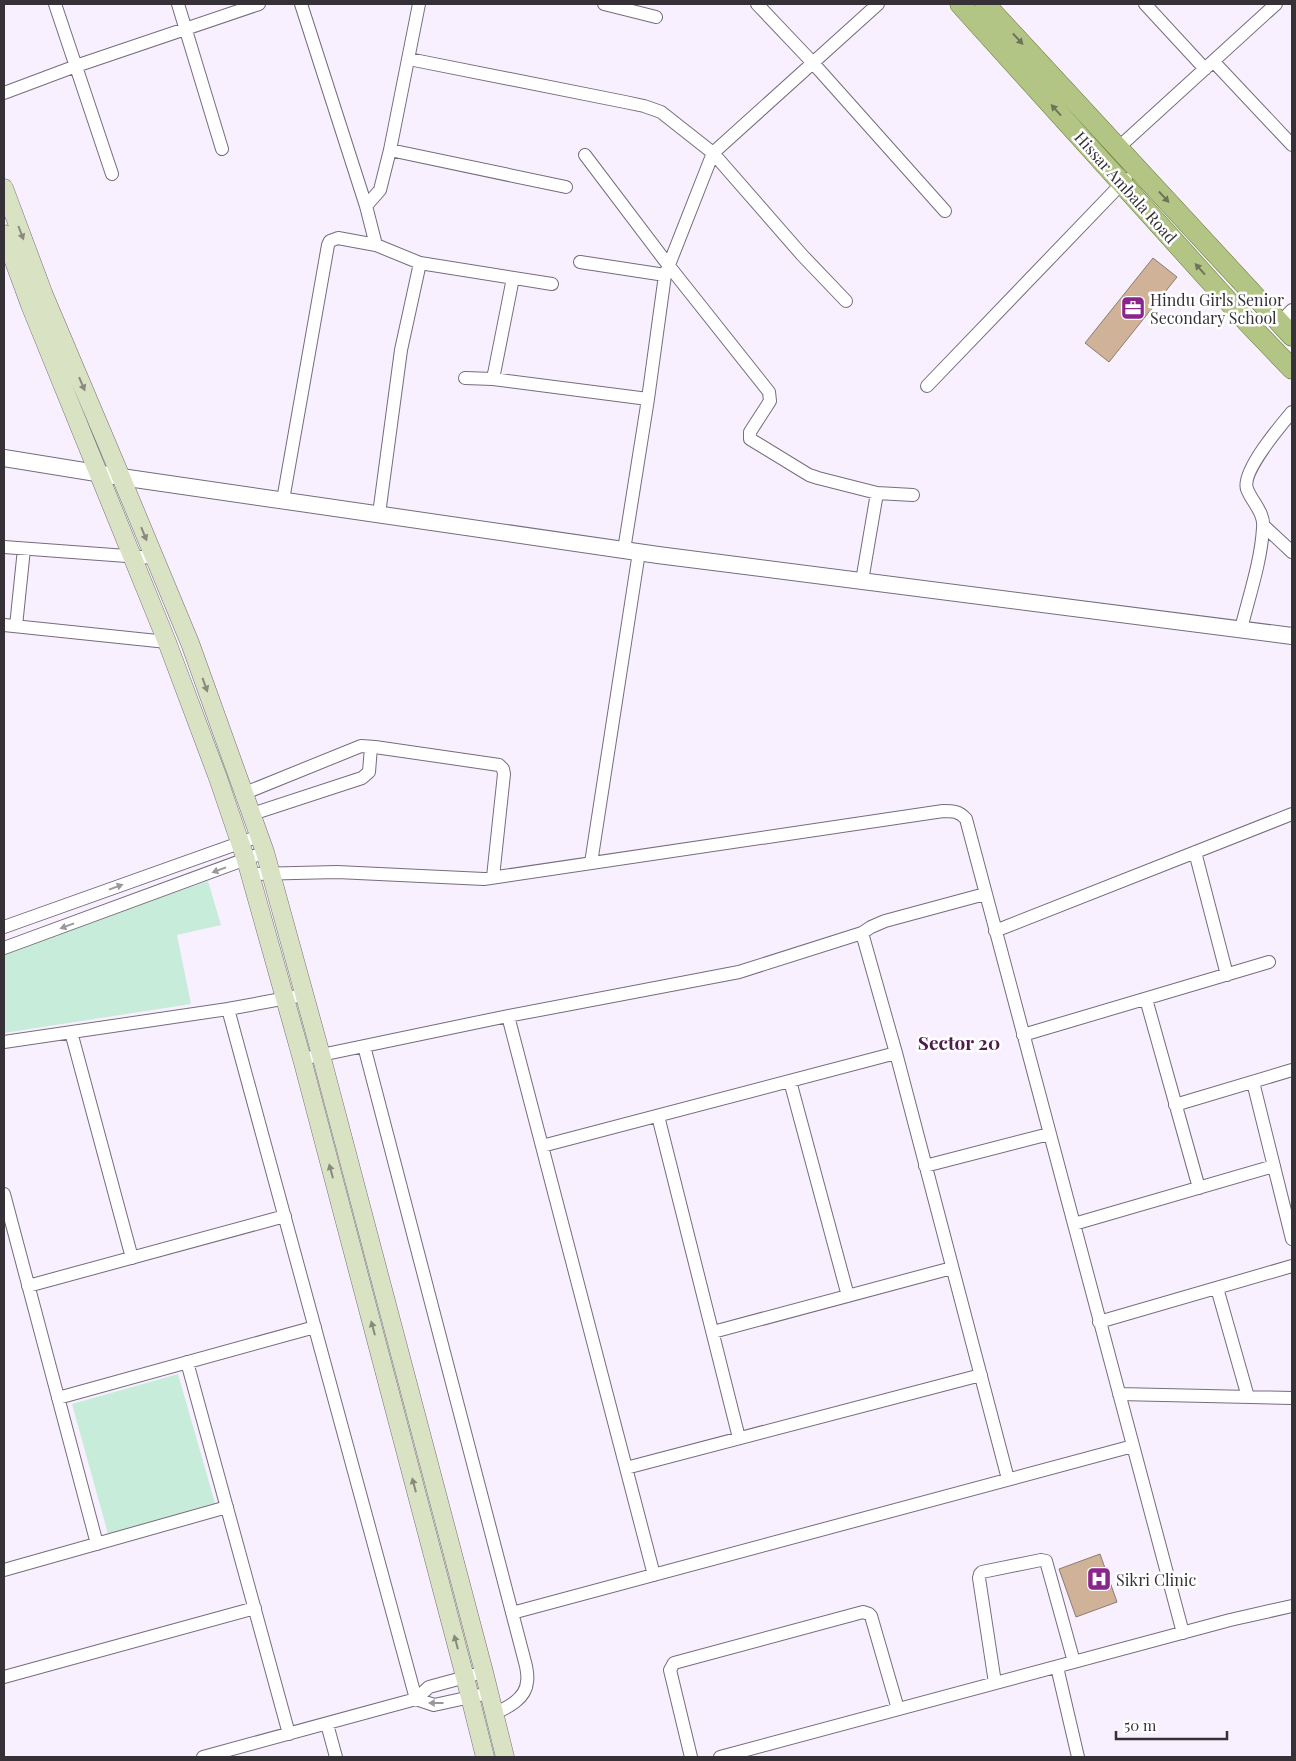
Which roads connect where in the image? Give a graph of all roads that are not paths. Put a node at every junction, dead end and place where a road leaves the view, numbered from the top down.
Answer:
1 (55, 4) edge
2 (178, 4) edge
3 (259, 4) edge
4 (302, 4) edge
5 (419, 4) edge
6 (604, 4) edge
7 (757, 4) edge
8 (878, 4) edge
9 (960, 4) edge
10 (985, 4) edge
11 (1145, 4) edge
12 (1276, 4) edge
13 (656, 16) dead end
14 (186, 29) junction
15 (408, 59) junction
16 (813, 63) junction
17 (1209, 65) junction
18 (76, 66) junction
19 (4, 93) edge
20 (1292, 145) edge
21 (1118, 148) junction
22 (222, 149) dead end
23 (390, 150) junction
24 (713, 153) junction
25 (585, 155) dead end
26 (1137, 168) junction
27 (112, 174) dead end
28 (1122, 183) junction
29 (566, 187) dead end
30 (4, 188) edge
31 (366, 206) junction
32 (946, 210) dead end
33 (4, 234) edge
34 (376, 245) junction
35 (580, 262) dead end
36 (420, 263) junction
37 (667, 271) junction
38 (513, 278) junction
39 (552, 284) dead end
40 (846, 301) dead end
41 (1288, 322) edge
42 (1292, 369) edge
43 (465, 378) dead end
44 (493, 379) junction
45 (927, 386) dead end
46 (648, 399) junction
47 (1292, 412) edge
48 (4, 458) edge
49 (98, 473) junction
50 (122, 477) junction
51 (877, 493) junction
52 (913, 495) dead end
53 (283, 500) junction
54 (379, 514) junction
55 (1264, 526) junction
56 (4, 547) edge
57 (24, 549) junction
58 (632, 551) junction
59 (1292, 552) edge
60 (131, 556) junction
61 (154, 558) junction
62 (862, 581) junction
63 (10, 626) edge
64 (1241, 629) junction
65 (1292, 636) edge
66 (166, 642) junction
67 (371, 747) junction
68 (245, 794) junction
69 (252, 814) junction
70 (1292, 814) edge
71 (240, 842) junction
72 (262, 844) junction
73 (1194, 852) junction
74 (591, 863) junction
75 (249, 867) junction
76 (271, 874) junction
77 (493, 877) junction
78 (985, 894) junction
79 (4, 927) edge
80 (995, 931) junction
81 (862, 933) junction
82 (4, 948) edge
83 (1269, 962) dead end
84 (1227, 975) junction
85 (304, 995) junction
86 (284, 998) junction
87 (1146, 999) junction
88 (228, 1009) junction
89 (508, 1016) junction
90 (71, 1032) junction
91 (1023, 1035) junction
92 (4, 1042) edge
93 (364, 1046) junction
94 (896, 1053) junction
95 (322, 1055) junction
96 (302, 1059) junction
97 (1292, 1070) edge
98 (790, 1081) junction
99 (1253, 1082) junction
100 (1175, 1105) junction
101 (658, 1116) junction
102 (1049, 1134) junction
103 (542, 1146) junction
104 (925, 1166) junction
105 (1274, 1166) junction
106 (1199, 1188) junction
107 (4, 1194) edge
108 (285, 1216) junction
109 (1074, 1224) junction
110 (1292, 1239) edge
111 (132, 1258) junction
112 (1292, 1266) edge
113 (952, 1268) junction
114 (28, 1286) junction
115 (1217, 1288) junction
116 (848, 1296) junction
117 (1100, 1322) junction
118 (315, 1326) junction
119 (712, 1332) junction
120 (187, 1362) junction
121 (980, 1374) junction
122 (1119, 1394) junction
123 (1248, 1397) junction
124 (58, 1398) junction
125 (1292, 1398) edge
126 (739, 1438) junction
127 (1133, 1446) junction
128 (626, 1468) junction
129 (1008, 1480) junction
130 (227, 1508) junction
131 (97, 1544) junction
132 (4, 1569) edge
133 (654, 1575) junction
134 (1292, 1606) edge
135 (255, 1608) junction
136 (512, 1613) junction
137 (1183, 1633) junction
138 (1074, 1662) junction
139 (1057, 1667) junction
140 (484, 1672) junction
141 (4, 1677) edge
142 (465, 1677) junction
143 (995, 1683) junction
144 (490, 1693) junction
145 (470, 1697) junction
146 (416, 1699) junction
147 (898, 1709) junction
148 (494, 1713) junction
149 (327, 1724) junction
150 (290, 1734) junction
151 (203, 1757) edge
152 (336, 1757) edge
153 (484, 1757) edge
154 (505, 1757) edge
155 (691, 1757) edge
156 (720, 1757) edge
157 (1078, 1757) edge

1 - 18 street
2 - 14 street
3 - 14 street
4 - 31 street
5 - 15 street
6 - 13 street
7 - 16 street
8 - 16 street
28 -> 9 main road, Hissar Ambala Road
10 -> 21 main road, Hissar Ambala Road
11 - 17 street
12 - 17 street
14 - 18 street
14 - 22 street
15 - 23 street
15 - 24 street
16 - 24 street
16 - 32 street
17 - 20 street
17 - 21 street
18 - 19 street
18 - 27 street
21 - 26 main road, Hissar Ambala Road
23 - 29 street
23 - 31 street
24 - 37 street
24 - 40 street
25 - 37 street
26 - 28 street
26 -> 41 main road, Hissar Ambala Road
42 -> 28 main road, Hissar Ambala Road
28 - 45 street
30 -> 50 main road
31 - 34 street
33 - 49 main road
34 - 36 street
34 - 53 street
35 - 37 street
36 - 38 street
36 - 54 street
37 - 46 street
37 - 51 street
38 - 39 street
38 - 44 street
43 - 44 street
44 - 46 street
46 - 58 street
47 - 55 street
48 - 49 street
49 - 50 street
49 - 60 main road
50 - 53 street
50 -> 61 main road
51 - 52 street
51 - 62 street
53 - 54 street
54 - 58 street
55 - 59 street
55 - 64 street
56 - 57 street
57 - 60 street
57 - 63 street
58 - 62 street
58 - 74 street
60 - 61 street
60 - 66 main road
61 -> 68 main road
62 - 64 street
63 - 66 street
64 - 65 street
66 - 71 main road
67 - 68 street
67 - 69 street
67 - 77 street
68 - 69 main road
69 - 72 main road
70 - 73 street
71 - 72 street
71 - 75 main road
79 -> 71 street
72 - 75 street
72 - 76 main road
73 - 80 street
73 - 84 street
74 - 77 street
74 - 78 street
75 - 76 street
75 -> 82 street
75 - 86 main road
76 - 77 street
76 - 85 main road
78 - 80 street
78 - 81 street
80 - 91 street
81 - 89 street
81 - 94 street
83 - 84 street
84 - 87 street
85 - 86 street
85 - 95 main road
86 - 88 street
86 - 96 main road
87 - 91 street
87 - 100 street
88 - 90 street
88 - 108 street
89 - 93 street
89 - 103 street
90 - 92 street
90 - 111 street
91 - 102 street
93 - 95 street
93 - 136 street
94 - 98 street
94 - 104 street
95 - 96 street
95 - 140 main road
142 -> 96 main road
97 - 99 street
98 - 101 street
98 - 116 street
99 - 100 street
99 - 105 street
100 - 106 street
101 - 103 street
101 - 119 street
102 - 104 street
102 - 109 street
103 - 128 street
104 - 113 street
105 - 106 street
105 - 110 street
106 - 109 street
107 - 114 street
108 - 111 street
108 - 118 street
109 - 117 street
111 - 114 street
112 - 115 street
113 - 116 street
113 - 121 street
114 - 124 street
115 - 117 street
115 - 123 street
116 - 119 street
117 - 122 street
118 - 120 street
118 - 146 street
119 - 126 street
120 - 124 street
120 - 130 street
121 - 126 street
121 - 129 street
122 - 123 street
122 - 127 street
123 - 125 street
124 - 131 street
126 - 128 street
127 - 129 street
127 - 137 street
128 - 133 street
129 - 133 street
130 - 131 street
130 - 135 street
131 - 132 street
133 - 136 street
134 - 137 street
135 - 141 street
135 - 150 street
136 - 148 street
137 - 138 street
138 - 139 street
138 - 143 street
139 - 143 street
139 - 157 street
140 - 142 street
140 - 144 main road
142 - 145 main road
142 - 146 street
143 - 147 street
144 - 145 street
144 - 148 main road
145 -> 146 street
145 - 153 main road
146 - 149 street
147 - 155 street
147 - 156 street
148 - 154 main road
149 - 150 street
149 - 152 street
150 - 151 street

